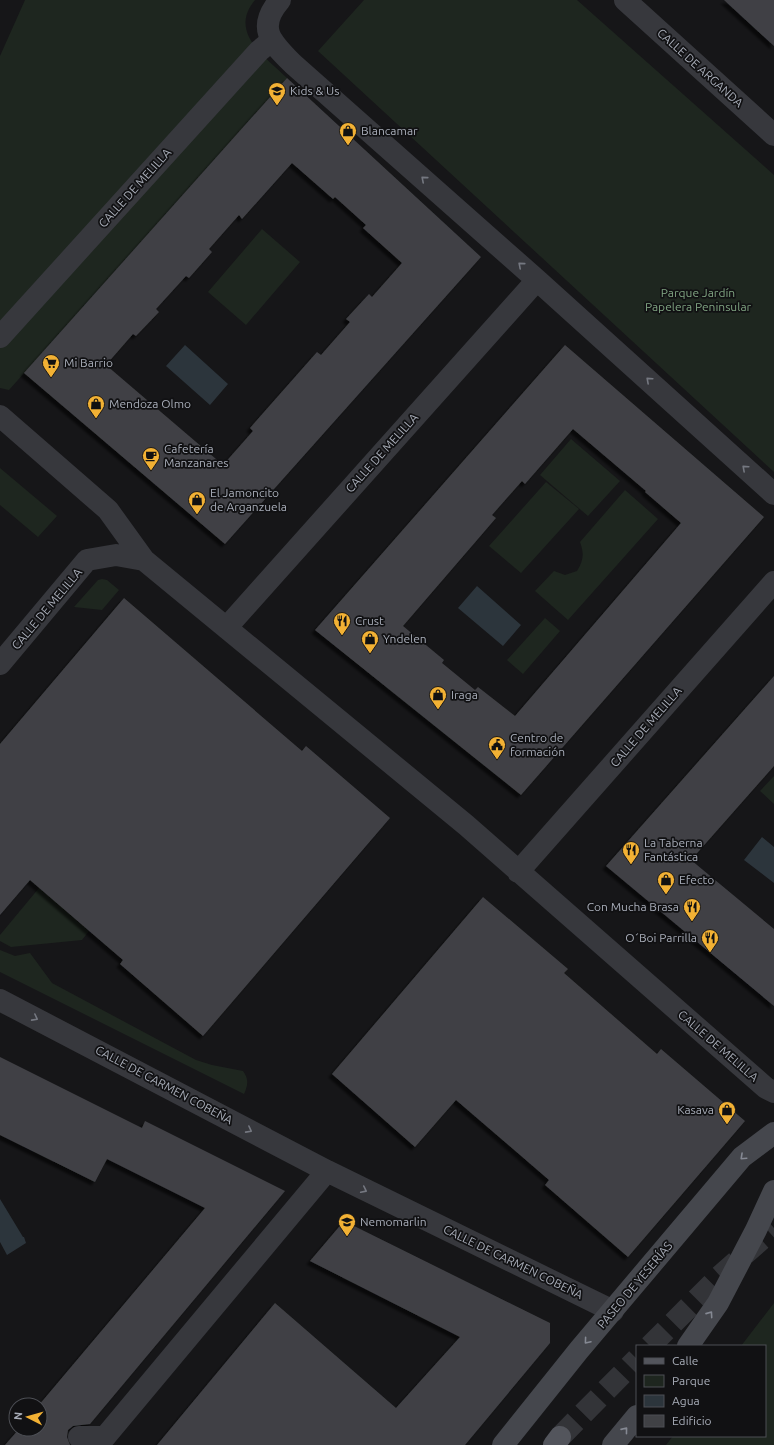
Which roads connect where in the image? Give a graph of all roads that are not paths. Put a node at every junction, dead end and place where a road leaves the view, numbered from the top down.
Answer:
1 (280, 0) edge
2 (625, 0) edge
3 (271, 41) junction
4 (774, 135) edge
5 (537, 280) junction
6 (0, 337) edge
7 (0, 416) edge
8 (774, 494) edge
9 (144, 560) junction
10 (774, 582) edge
11 (227, 627) junction
12 (0, 664) edge
13 (518, 872) junction
14 (0, 1000) edge
15 (774, 1092) edge
16 (774, 1132) edge
17 (327, 1171) junction
18 (774, 1192) edge
19 (612, 1311) junction
20 (689, 1345) edge
21 (636, 1417) edge
22 (94, 1440) edge
23 (503, 1445) edge
24 (613, 1445) edge

1 - 3 street
2 - 4 street, CALLE DE ARGANDA
5 -> 3 street
3 - 6 street, CALLE DE MELILLA
8 -> 5 street
5 - 11 street, CALLE DE MELILLA
7 - 9 street, CALLE DE MELILLA
9 - 11 street, CALLE DE MELILLA
9 - 12 street, CALLE DE MELILLA
10 - 13 street, CALLE DE MELILLA
11 - 13 street, CALLE DE MELILLA
13 - 15 street, CALLE DE MELILLA
14 -> 17 street, CALLE DE CARMEN COBEÑA
16 -> 19 street, PASEO DE YESERÍAS
17 -> 19 street, CALLE DE CARMEN COBEÑA
17 - 22 street
20 -> 18 street
19 -> 23 street, PASEO DE YESERÍAS
24 -> 21 street

